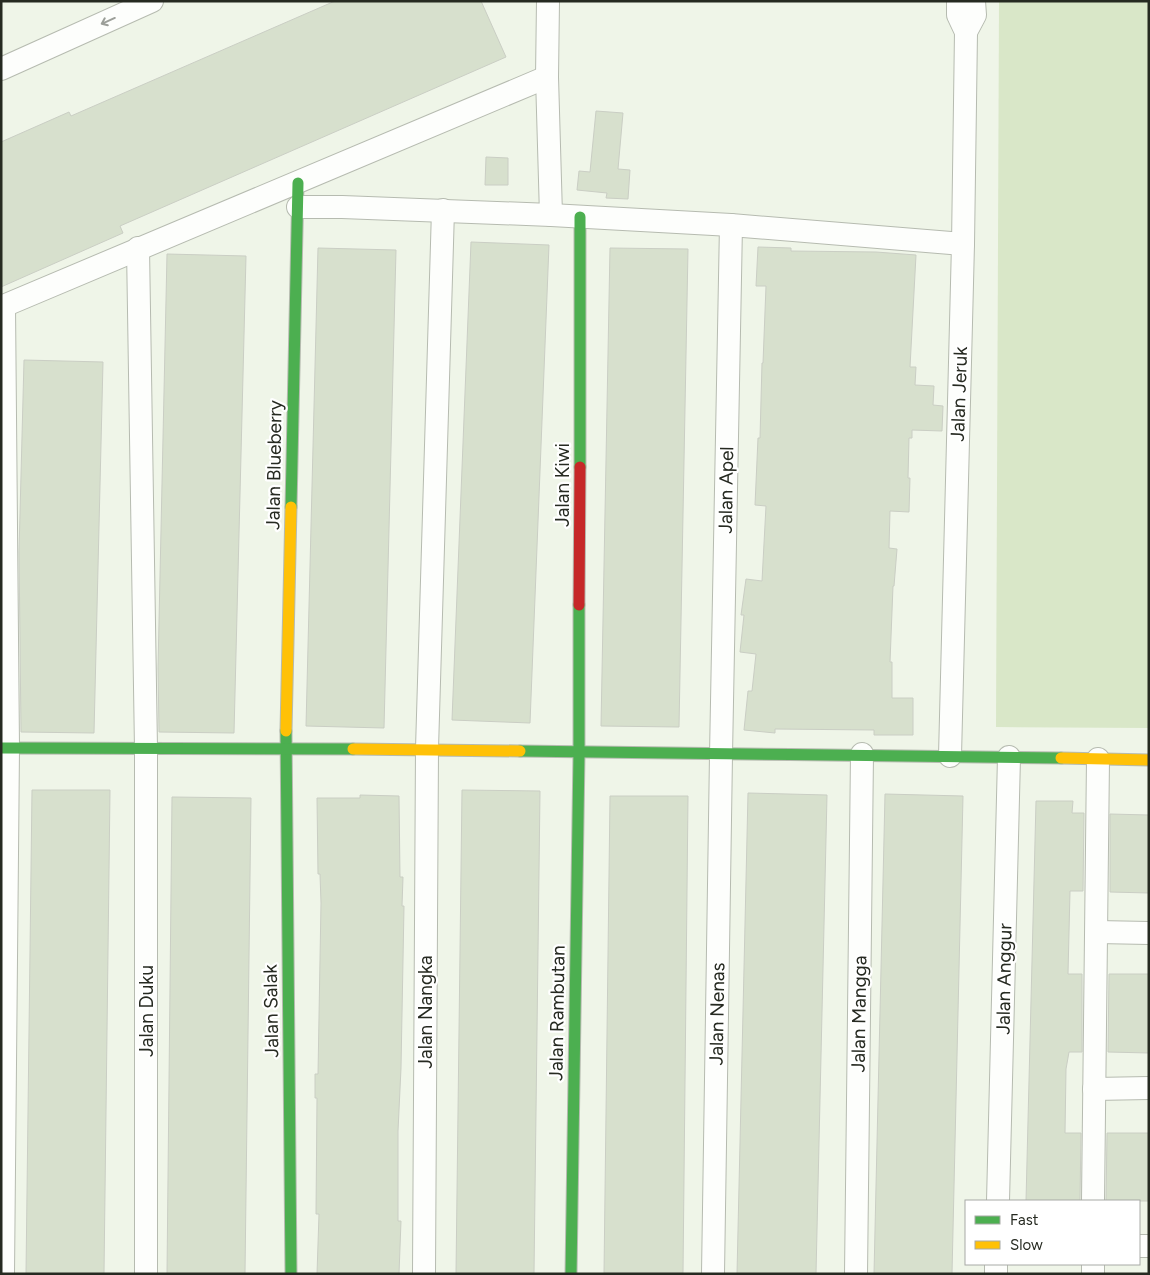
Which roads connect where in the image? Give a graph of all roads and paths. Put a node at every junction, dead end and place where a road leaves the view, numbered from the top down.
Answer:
1 (152, 1) edge
2 (548, 1) edge
3 (958, 1) edge
4 (974, 1) edge
5 (966, 32) junction
6 (1, 69) edge
7 (547, 77) junction
8 (298, 183) junction
9 (298, 207) junction
10 (443, 210) junction
11 (551, 214) junction
12 (580, 217) junction
13 (731, 225) junction
14 (963, 244) junction
15 (138, 248) junction
16 (3, 307) edge
17 (4, 748) edge
18 (146, 749) junction
19 (286, 749) junction
20 (427, 749) junction
21 (579, 754) junction
22 (862, 754) junction
23 (721, 755) junction
24 (950, 756) junction
25 (1009, 757) junction
26 (1098, 759) junction
27 (1149, 760) edge
28 (1097, 932) junction
29 (1149, 933) edge
30 (1149, 1088) edge
31 (1094, 1089) junction
32 (998, 1200) edge
33 (1093, 1200) edge
34 (3, 1274) edge
35 (146, 1274) edge
36 (291, 1274) edge
37 (424, 1274) edge
38 (571, 1274) edge
39 (713, 1274) edge
40 (856, 1274) edge

1 -> 6 street
2 - 7 street
3 - 5 street, Jalan Jeruk
4 - 5 street, Jalan Jeruk
5 - 14 street, Jalan Jeruk
7 - 8 street
7 - 11 street
8 - 9 street, Jalan Blueberry
8 - 15 street
9 - 10 street
9 - 19 street, Jalan Blueberry
10 - 11 street
10 - 20 street, Jalan Nangka
11 - 12 street
12 - 13 street
12 - 21 street, Jalan Kiwi
13 - 14 street
13 - 23 street, Jalan Apel
14 - 24 street, Jalan Jeruk
15 - 16 street
15 - 18 street, Jalan Duku
16 - 17 street
17 - 18 street
17 - 34 street
18 - 19 street
18 - 35 street, Jalan Duku
19 - 20 street
19 - 36 street, Jalan Salak
20 - 21 street
20 - 37 street, Jalan Nangka
21 - 23 street
21 - 38 street, Jalan Rambutan
22 - 23 street
22 - 24 street
22 - 40 street, Jalan Mangga
23 - 39 street, Jalan Nenas
24 - 25 street
25 - 26 street
25 - 32 street, Jalan Anggur
26 - 27 street
26 - 28 street
28 - 29 street
28 - 31 street
30 - 31 street
31 - 33 street

